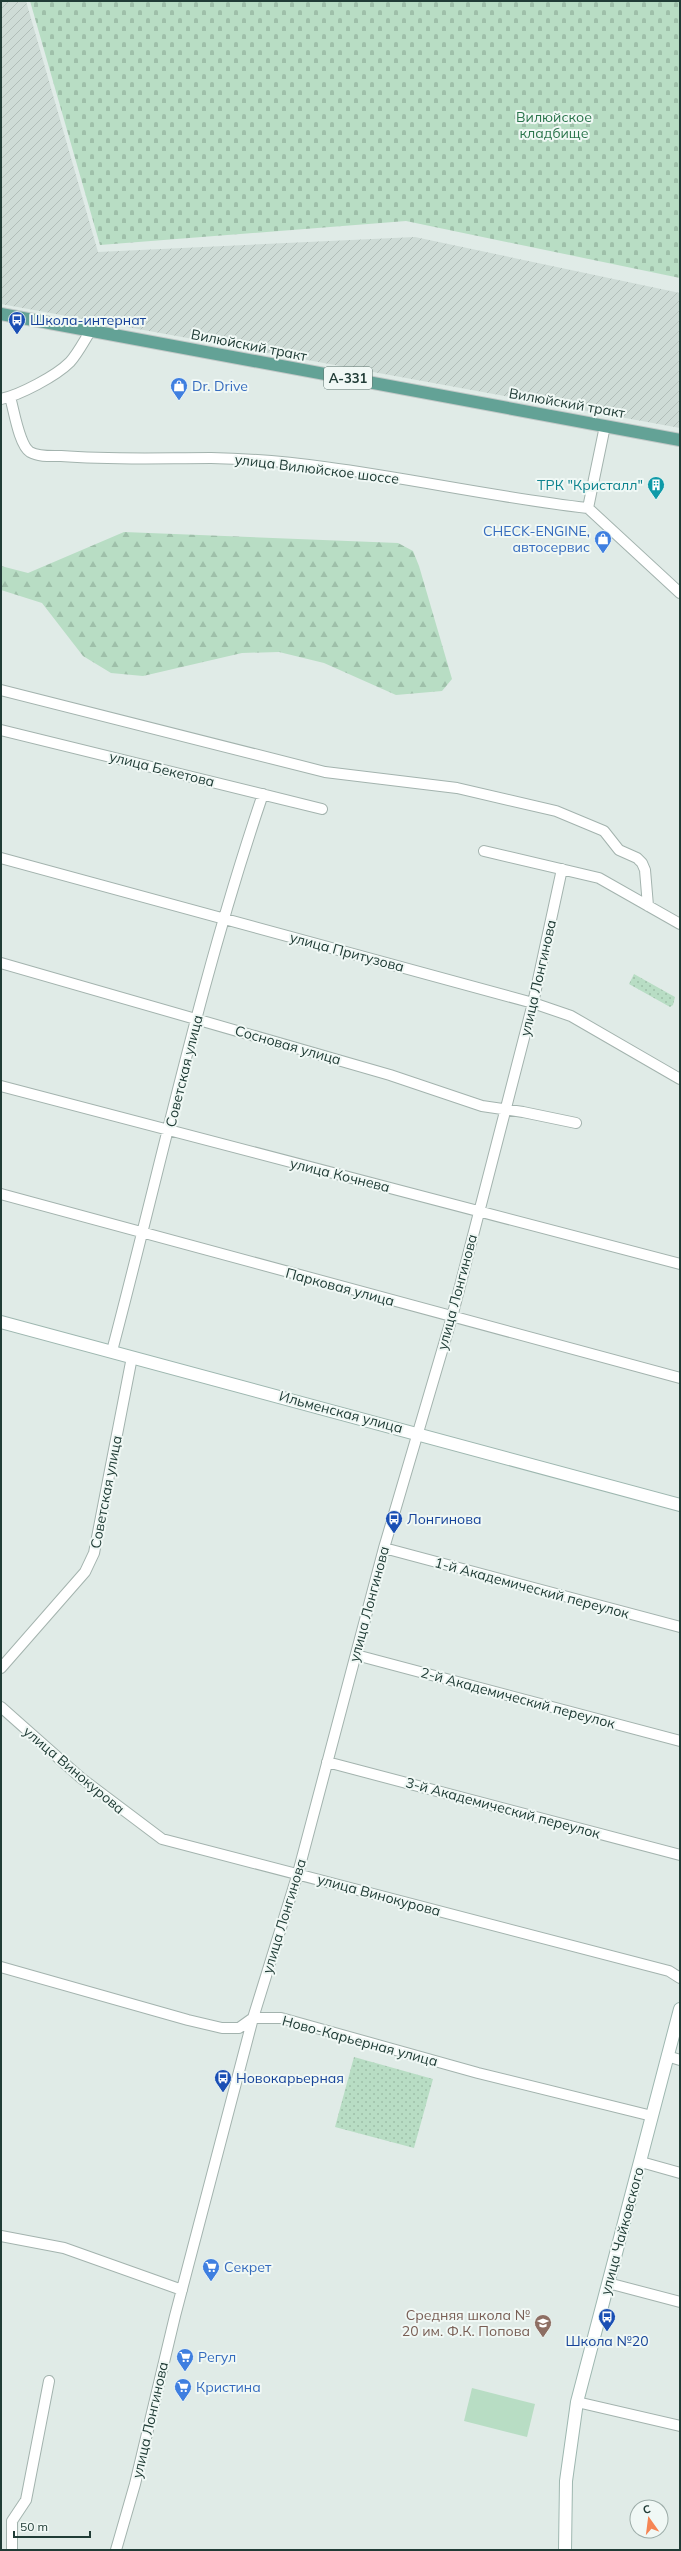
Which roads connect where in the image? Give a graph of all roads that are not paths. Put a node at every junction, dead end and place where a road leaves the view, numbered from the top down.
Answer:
1 (1, 314) edge
2 (91, 330) junction
3 (6, 398) edge
4 (605, 426) junction
5 (680, 440) edge
6 (588, 508) junction
7 (680, 593) edge
8 (1, 690) edge
9 (1, 730) edge
10 (263, 794) junction
11 (322, 809) dead end
12 (484, 851) dead end
13 (1, 858) edge
14 (562, 869) junction
15 (648, 906) junction
16 (224, 918) junction
17 (680, 924) edge
18 (1, 963) edge
19 (533, 1003) junction
20 (197, 1018) junction
21 (680, 1079) edge
22 (1, 1086) edge
23 (504, 1110) junction
24 (576, 1123) dead end
25 (168, 1131) junction
26 (1, 1194) edge
27 (478, 1211) junction
28 (143, 1233) junction
29 (680, 1264) edge
30 (452, 1317) junction
31 (1, 1322) edge
32 (112, 1351) junction
33 (132, 1357) junction
34 (680, 1378) edge
35 (418, 1433) junction
36 (680, 1505) edge
37 (384, 1548) junction
38 (680, 1627) edge
39 (356, 1655) junction
40 (1, 1668) edge
41 (1, 1707) edge
42 (680, 1741) edge
43 (327, 1762) junction
44 (680, 1855) edge
45 (298, 1874) junction
46 (1, 1967) edge
47 (680, 1978) edge
48 (680, 2009) edge
49 (253, 2018) junction
50 (667, 2056) junction
51 (680, 2060) edge
52 (652, 2116) junction
53 (641, 2162) junction
54 (680, 2173) edge
55 (1, 2236) edge
56 (608, 2283) junction
57 (182, 2290) junction
58 (680, 2302) edge
59 (49, 2381) dead end
60 (577, 2402) junction
61 (680, 2426) edge
62 (12, 2550) edge
63 (116, 2550) edge
64 (565, 2550) edge

1 - 2 main road, Вилюйский тракт / А-331
2 - 3 street
2 - 4 main road, Вилюйский тракт / А-331
3 - 6 street, улица Вилюйское шоссе
4 - 5 main road, Вилюйский тракт / А-331
4 - 6 street
6 - 7 street
8 - 15 street
9 - 10 street, улица Бекетова
10 - 11 street, улица Бекетова
10 - 16 street, Советская улица
12 - 14 street
13 - 16 street, улица Притузова
14 - 15 street
14 - 19 street, улица Лонгинова
15 - 17 street
16 - 19 street, улица Притузова
16 - 20 street, Советская улица
18 - 20 street, Сосновая улица
19 - 21 street, улица Притузова
19 - 23 street, улица Лонгинова
20 - 23 street, Сосновая улица
20 - 25 street, Советская улица
22 - 25 street, улица Кочнева
23 - 24 street, Сосновая улица
23 - 27 street, улица Лонгинова
25 - 27 street, улица Кочнева
25 - 28 street, Советская улица
26 - 28 street, Парковая улица
27 - 29 street, улица Кочнева
27 - 30 street, улица Лонгинова
28 - 30 street, Парковая улица
28 - 32 street, Советская улица
30 - 34 street, Парковая улица
30 - 35 street, улица Лонгинова
31 - 32 main road, Ильменская улица
32 - 33 main road, Ильменская улица
33 - 35 main road, Ильменская улица
33 - 40 street, Советская улица
35 - 36 main road, Ильменская улица
35 - 37 street, улица Лонгинова
37 - 38 street, 1-й Академический переулок
37 - 39 street, улица Лонгинова
39 - 42 street, 2-й Академический переулок
39 - 43 street, улица Лонгинова
41 - 45 street, улица Винокурова
43 - 44 street, 3-й Академический переулок
43 - 45 street, улица Лонгинова
45 - 47 street, улица Винокурова
45 - 49 street, улица Лонгинова
46 - 49 street
48 - 50 main road, улица Чайковского
49 - 52 street, Ново-Карьерная улица
49 - 57 street, улица Лонгинова
50 - 51 street
50 - 52 main road, улица Чайковского
52 - 53 main road, улица Чайковского
53 - 54 street
53 - 56 main road, улица Чайковского
55 - 57 street
56 - 58 street
56 - 60 main road, улица Чайковского
57 - 63 street, улица Лонгинова
59 - 62 street
60 - 61 street
60 - 64 main road, улица Чайковского

